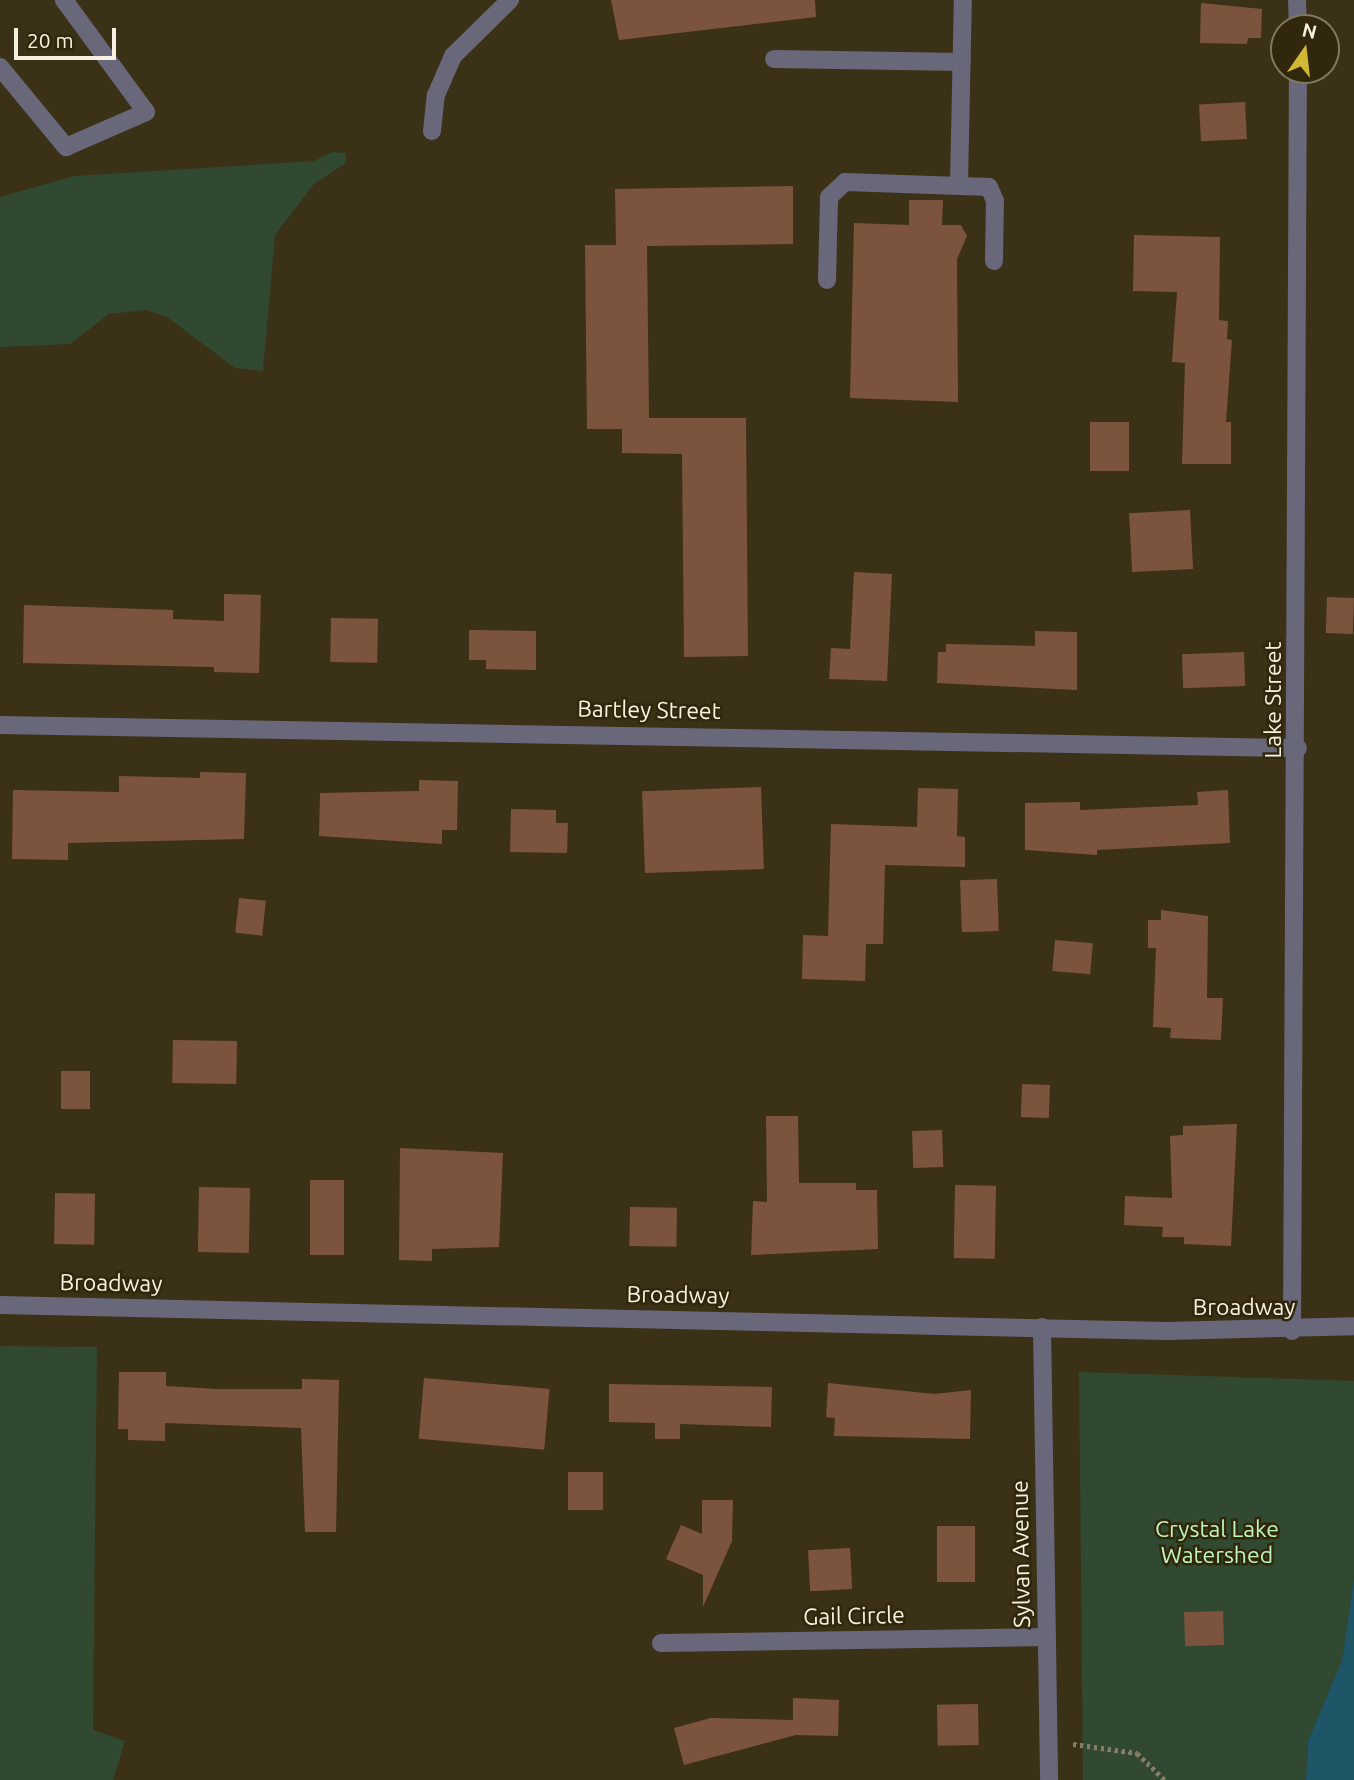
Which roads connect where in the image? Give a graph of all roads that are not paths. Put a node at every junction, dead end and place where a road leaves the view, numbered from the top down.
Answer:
1 (64, 0) edge
2 (510, 0) edge
3 (963, 0) edge
4 (774, 59) dead end
5 (961, 62) junction
6 (0, 67) edge
7 (1298, 84) edge
8 (432, 131) dead end
9 (959, 184) junction
10 (994, 261) dead end
11 (827, 280) dead end
12 (0, 726) edge
13 (1298, 748) junction
14 (0, 1305) edge
15 (1354, 1326) edge
16 (1042, 1327) junction
17 (1292, 1331) junction
18 (1047, 1637) junction
19 (661, 1643) dead end
20 (1049, 1780) edge

1 - 6 street
2 - 8 street
3 - 5 street
4 - 5 street
5 - 9 street
7 - 13 street, Lake Street
9 - 10 street
9 - 11 street
12 - 13 street, Bartley Street
13 - 17 street, Lake Street
14 - 16 street, Broadway
15 - 17 street, Broadway
16 - 17 street, Broadway
16 - 18 street, Sylvan Avenue
18 - 19 street, Gail Circle
18 - 20 street, Sylvan Avenue

